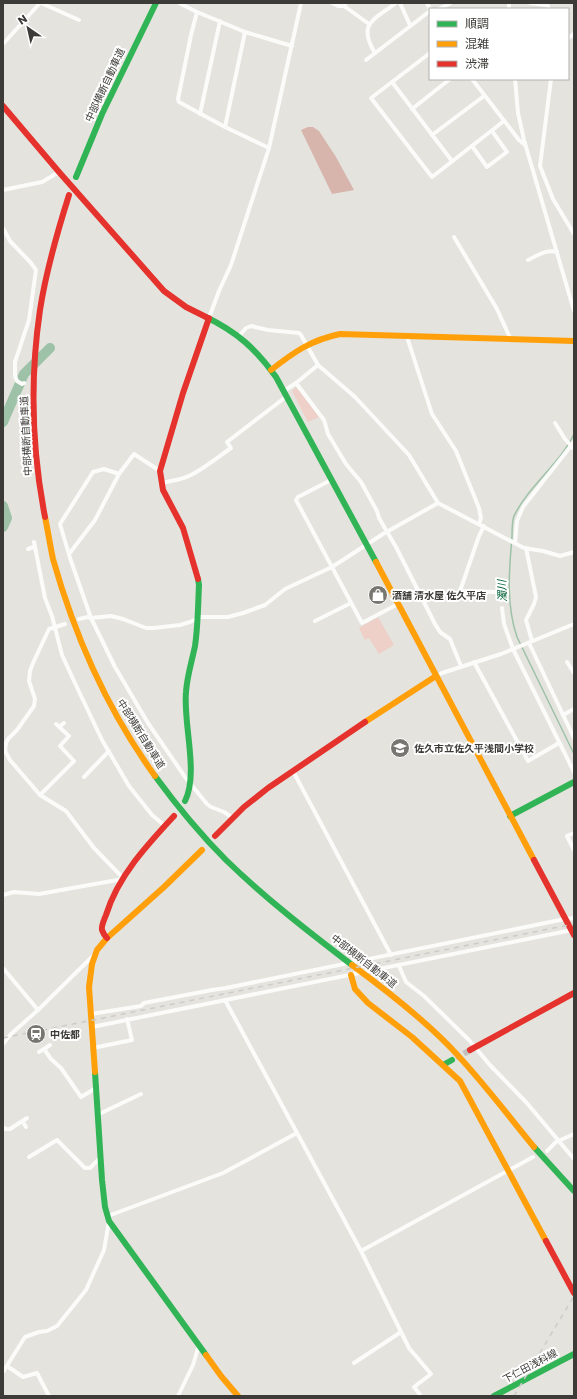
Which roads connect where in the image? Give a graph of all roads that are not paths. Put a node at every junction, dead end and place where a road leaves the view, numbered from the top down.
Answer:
1 (41, 3) edge
2 (156, 3) edge
3 (179, 3) edge
4 (301, 3) edge
5 (332, 3) edge
6 (396, 3) edge
7 (400, 3) edge
8 (451, 3) edge
9 (530, 3) edge
10 (345, 5) edge
11 (441, 8) edge
12 (548, 8) edge
13 (429, 11) edge
14 (197, 12) junction
15 (79, 20) dead end
16 (220, 21) junction
17 (369, 24) junction
18 (410, 25) junction
19 (245, 32) junction
20 (3, 44) edge
21 (292, 46) junction
22 (375, 53) junction
23 (429, 54) edge
24 (366, 60) dead end
25 (449, 80) edge
26 (473, 80) edge
27 (515, 80) edge
28 (551, 80) edge
29 (392, 82) junction
30 (484, 96) junction
31 (3, 106) edge
32 (412, 109) junction
33 (200, 114) junction
34 (504, 121) junction
35 (225, 127) junction
36 (492, 131) junction
37 (432, 135) junction
38 (525, 144) junction
39 (472, 146) junction
40 (269, 148) junction
41 (452, 162) junction
42 (540, 166) junction
43 (533, 168) junction
44 (59, 172) junction
45 (76, 177) dead end
46 (3, 190) edge
47 (69, 195) dead end
48 (3, 228) edge
49 (574, 234) edge
50 (454, 237) dead end
51 (557, 252) junction
52 (528, 260) dead end
53 (574, 311) edge
54 (209, 318) junction
55 (239, 336) junction
56 (407, 336) junction
57 (511, 340) junction
58 (574, 341) edge
59 (306, 344) junction
60 (318, 365) junction
61 (271, 370) junction
62 (23, 383) dead end
63 (296, 383) junction
64 (286, 394) junction
65 (555, 423) dead end
66 (572, 445) edge
67 (160, 471) junction
68 (119, 474) junction
69 (332, 480) junction
70 (161, 483) junction
71 (438, 504) junction
72 (479, 524) junction
73 (484, 526) junction
74 (387, 532) junction
75 (34, 542) dead end
76 (514, 543) junction
77 (366, 545) junction
78 (34, 547) junction
79 (526, 548) junction
80 (28, 549) dead end
81 (574, 552) edge
82 (69, 554) junction
83 (332, 567) junction
84 (496, 592) dead end
85 (351, 603) junction
86 (398, 604) junction
87 (502, 608) dead end
88 (91, 618) junction
89 (197, 618) junction
90 (79, 619) dead end
91 (315, 620) dead end
92 (65, 624) dead end
93 (574, 624) edge
94 (54, 627) junction
95 (530, 642) junction
96 (514, 648) junction
97 (474, 662) junction
98 (567, 662) dead end
99 (461, 666) junction
100 (574, 673) edge
101 (436, 676) junction
102 (574, 709) edge
103 (563, 715) junction
104 (64, 723) dead end
105 (574, 738) edge
106 (559, 743) junction
107 (109, 751) junction
108 (67, 753) junction
109 (63, 757) dead end
110 (84, 768) dead end
111 (293, 771) junction
112 (88, 772) junction
113 (574, 772) edge
114 (84, 777) dead end
115 (574, 782) edge
116 (190, 784) junction
117 (40, 795) junction
118 (185, 801) dead end
119 (174, 816) dead end
120 (510, 816) junction
121 (233, 818) junction
122 (165, 826) junction
123 (574, 833) edge
124 (215, 836) dead end
125 (202, 850) dead end
126 (574, 850) edge
127 (123, 878) junction
128 (3, 895) edge
129 (574, 918) edge
130 (566, 919) junction
131 (573, 932) edge
132 (107, 938) junction
133 (95, 954) junction
134 (392, 955) junction
135 (399, 966) junction
136 (3, 968) edge
137 (351, 975) junction
138 (574, 993) edge
139 (225, 1000) junction
140 (38, 1010) junction
141 (91, 1014) junction
142 (127, 1020) junction
143 (92, 1027) junction
144 (3, 1044) edge
145 (50, 1045) dead end
146 (93, 1048) junction
147 (44, 1049) junction
148 (472, 1049) junction
149 (39, 1052) dead end
150 (452, 1060) tunnel mouth
151 (443, 1065) junction
152 (96, 1088) junction
153 (141, 1094) dead end
154 (97, 1115) junction
155 (27, 1118) dead end
156 (23, 1122) junction
157 (3, 1127) edge
158 (26, 1127) dead end
159 (297, 1134) junction
160 (574, 1134) edge
161 (530, 1141) junction
162 (560, 1141) junction
163 (547, 1151) dead end
164 (29, 1157) dead end
165 (533, 1157) dead end
166 (100, 1158) junction
167 (574, 1159) edge
168 (508, 1170) junction
169 (574, 1185) edge
170 (574, 1191) edge
171 (108, 1219) junction
172 (361, 1251) junction
173 (574, 1293) edge
174 (401, 1332) junction
175 (199, 1345) junction
176 (574, 1354) edge
177 (354, 1363) dead end
178 (7, 1366) junction
179 (3, 1372) edge
180 (49, 1396) edge
181 (178, 1396) edge
182 (238, 1396) edge
183 (421, 1396) edge
184 (494, 1396) edge

1 - 15 street
1 - 20 street
2 - 45 main road, 中部横断自動車道
3 - 14 street
4 - 21 street
5 - 10 street
6 - 17 street
7 - 18 street
8 - 11 street
9 - 12 street
10 - 17 street
13 - 18 street
14 - 16 street
14 - 33 street
16 - 19 street
16 - 33 street
17 - 22 street
18 - 22 street
19 - 21 street
19 - 35 street
21 - 40 street
22 - 24 street
23 - 29 street
25 - 32 street
26 - 30 street
27 - 38 street
28 - 42 street
29 - 32 street
29 - 41 street
30 - 34 street
30 - 37 street
31 - 44 main road
32 - 37 street
33 - 35 street
34 - 36 street
34 - 38 street
35 - 40 street
36 - 39 street
36 - 39 street
37 - 41 street
38 - 43 street
39 - 41 street
40 - 54 street
42 - 43 street
42 - 49 street
43 - 51 street
44 - 46 street
44 - 54 main road
47 - 161 main road, 中部横断自動車道
48 - 62 street
50 - 57 street
51 - 52 street
51 - 53 street
54 - 55 main road
54 - 67 main road
55 - 59 street
55 - 61 main road
56 - 57 main road
56 - 59 main road
56 - 72 street
57 - 58 main road
59 - 60 street
59 - 61 main road
60 - 63 street
60 - 71 street
61 - 64 main road
63 - 64 street
63 - 74 street
64 - 69 main road
64 - 70 street
65 - 66 street
66 - 76 street
67 - 68 street
67 - 70 main road
68 - 82 street
68 - 82 street
69 - 77 main road
69 - 83 street
70 - 89 main road
71 - 72 street
71 - 74 street
72 - 73 street
73 - 76 street
73 - 84 street
74 - 77 street
74 - 99 street
75 - 78 street
76 - 79 street
77 - 83 street
77 - 86 main road
78 - 80 street
78 - 94 street
79 - 81 street
79 - 95 street
82 - 88 street
83 - 85 street
83 - 89 street
85 - 86 street
85 - 91 street
86 - 101 main road
87 - 96 street
88 - 89 street
88 - 90 street
88 - 116 street
89 - 116 main road
92 - 94 street
93 - 95 street
94 - 107 street
94 - 117 street
95 - 96 street
95 - 103 street
96 - 97 street
96 - 106 street
97 - 99 street
97 - 106 street
98 - 100 street
99 - 101 street
101 - 111 main road
101 - 120 main road
102 - 103 street
103 - 105 street
104 - 108 street
106 - 113 street
107 - 112 street
107 - 122 street
108 - 109 street
108 - 117 street
110 - 112 street
111 - 121 main road
111 - 134 street
112 - 114 street
115 - 120 main road
116 - 118 main road
116 - 121 street
117 - 127 street
119 - 122 main road
120 - 130 main road
121 - 124 main road
122 - 127 main road
123 - 126 street
125 - 132 main road
127 - 128 street
127 - 132 main road
129 - 130 street
130 - 131 main road
130 - 134 street
131 - 135 street
132 - 133 main road
133 - 140 street
133 - 141 main road
134 - 141 street
135 - 137 street
135 - 148 street
136 - 140 street
137 - 139 street
137 - 151 main road
138 - 148 main road
139 - 142 street
139 - 159 street
140 - 144 street
141 - 143 main road
142 - 143 street
142 - 146 street
143 - 146 main road
145 - 147 street
146 - 152 main road
147 - 149 street
147 - 152 street
148 - 162 street
150 - 151 main road
151 - 168 main road
152 - 154 main road
153 - 154 street
154 - 166 main road
155 - 156 street
156 - 157 street
156 - 158 street
159 - 171 street
159 - 172 street
160 - 162 street
161 - 169 main road, 中部横断自動車道
161 - 170 main road, 中部横断自動車道
162 - 163 street
162 - 167 street
164 - 166 street
165 - 168 street
166 - 171 main road
168 - 172 street
168 - 173 main road
171 - 175 main road
171 - 178 street
172 - 174 street
174 - 177 street
174 - 183 street
175 - 181 street
175 - 182 main road
176 - 184 main road, 下仁田浅科線
178 - 179 street
178 - 180 street

